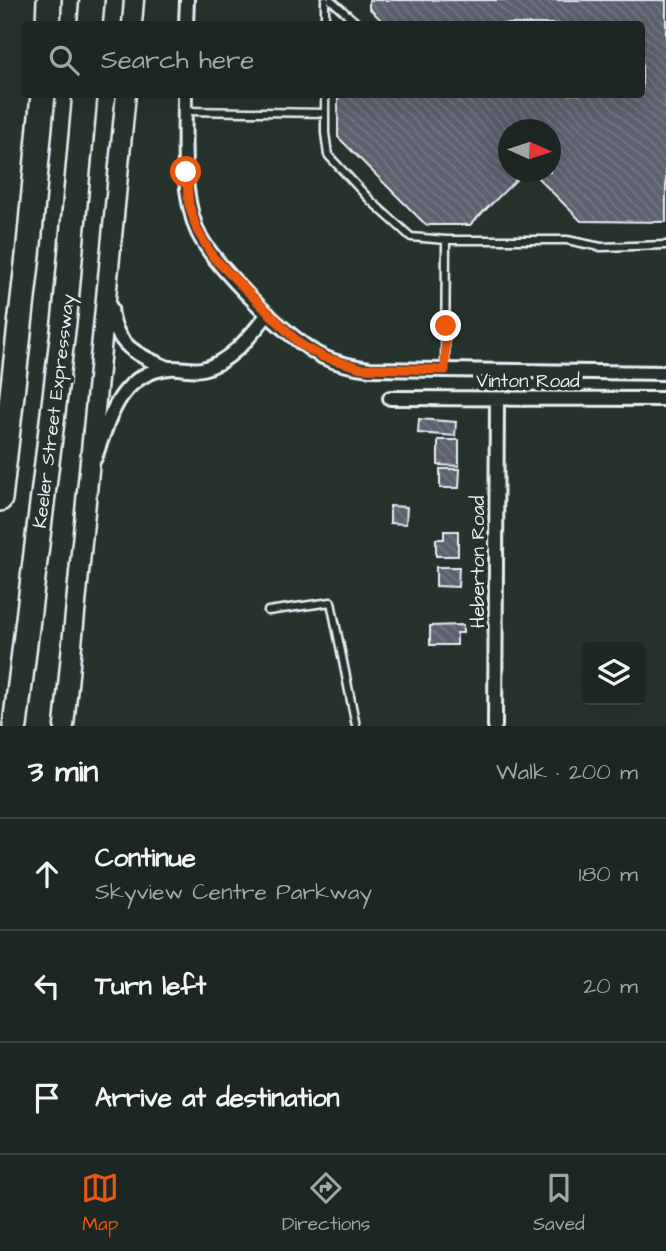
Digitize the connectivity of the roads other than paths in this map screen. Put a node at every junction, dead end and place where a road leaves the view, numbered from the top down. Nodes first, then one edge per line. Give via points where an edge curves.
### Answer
1 (49, 0) edge
2 (92, 0) edge
3 (134, 0) edge
4 (187, 0) edge
5 (325, 0) edge
6 (331, 0) edge
7 (48, 21) edge
8 (90, 21) edge
9 (132, 21) edge
10 (186, 21) edge
11 (325, 21) edge
12 (355, 21) edge
13 (43, 98) edge
14 (85, 98) edge
15 (127, 98) edge
16 (185, 98) edge
17 (325, 98) edge
18 (185, 111) junction
19 (325, 113) junction
20 (446, 240) junction
21 (666, 246) edge
22 (108, 280) junction
23 (268, 314) junction
24 (169, 368) junction
25 (445, 370) junction
26 (666, 373) edge
27 (390, 398) dead end
28 (497, 399) junction
29 (666, 399) edge
30 (89, 475) junction
31 (0, 499) edge
32 (39, 533) junction
33 (268, 611) dead end
34 (15, 726) edge
35 (27, 726) edge
36 (64, 726) edge
37 (356, 726) edge
38 (495, 726) edge

1 - 7 highway
2 - 8 highway
3 - 9 main road
4 - 10 street
5 - 11 lane
6 - 12 lane
13 - 31 highway
14 - 32 highway, Keeler Street Expressway
15 - 22 main road
16 - 18 street
17 - 19 lane
18 - 19 lane
18 - 23 street via 189,204 197,230 213,257
19 - 20 lane via 325,148 345,173 411,237
20 - 21 lane
20 - 25 lane
22 - 24 street via 112,325 123,341 139,356
22 - 30 main road
23 - 24 street via 221,360 202,369
23 - 25 street via 300,344 345,364
24 - 30 street via 145,374 127,388 114,406
25 - 26 street
27 - 28 street, Vinton Road
28 - 29 street, Vinton Road
28 - 38 street, Heberton Road
30 - 36 main road
32 - 34 highway, Keeler Street Expressway
32 - 35 highway
33 - 37 lane via 331,602

